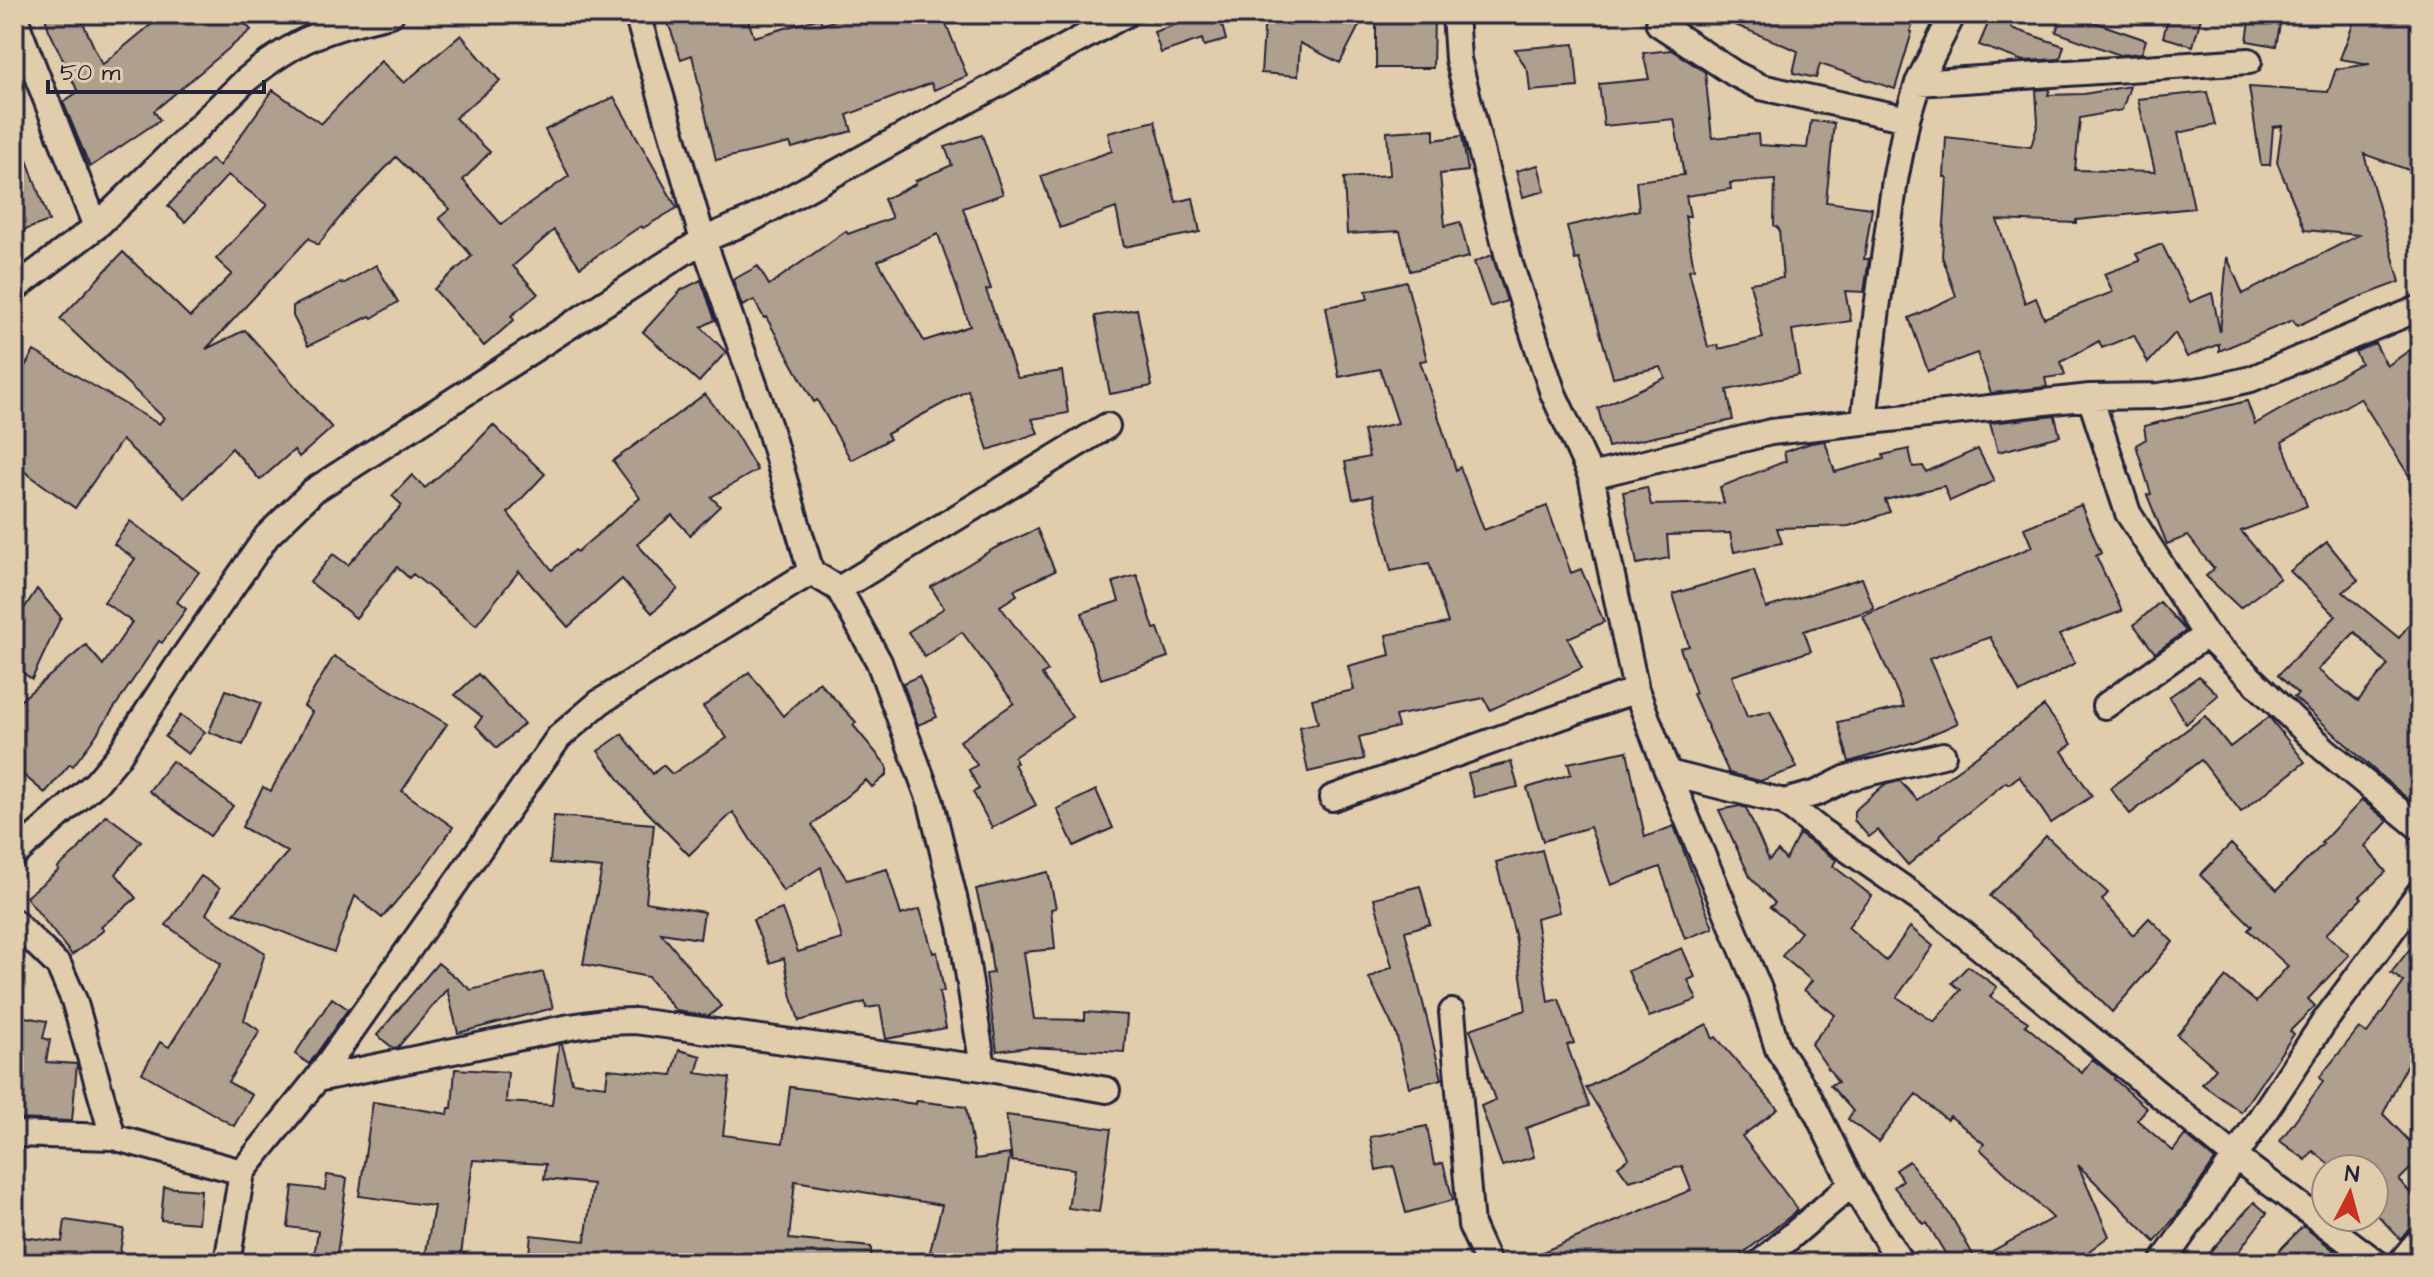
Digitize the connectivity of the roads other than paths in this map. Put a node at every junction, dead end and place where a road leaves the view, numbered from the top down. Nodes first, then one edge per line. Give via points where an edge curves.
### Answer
1 (391, 14) edge
2 (637, 14) edge
3 (1126, 14) edge
4 (1455, 14) edge
5 (1953, 14) edge
6 (1659, 24) dead end
7 (16, 26) edge
8 (2249, 61) dead end
9 (1918, 83) junction
10 (1907, 119) junction
11 (96, 227) junction
12 (703, 240) junction
13 (14, 289) edge
14 (2420, 308) edge
15 (2090, 397) junction
16 (1864, 421) junction
17 (1107, 426) dead end
18 (1591, 476) junction
19 (811, 572) junction
20 (839, 589) junction
21 (2206, 635) junction
22 (1636, 690) junction
23 (2105, 706) dead end
24 (1943, 755) dead end
25 (1668, 773) junction
26 (1332, 798) dead end
27 (1784, 802) junction
28 (2420, 828) edge
29 (14, 855) edge
30 (2420, 892) edge
31 (14, 922) edge
32 (1452, 1012) dead end
33 (983, 1068) junction
34 (317, 1079) junction
35 (1107, 1090) dead end
36 (14, 1134) edge
37 (113, 1137) junction
38 (2234, 1156) junction
39 (242, 1172) junction
40 (1852, 1184) junction
41 (2420, 1239) edge
42 (227, 1263) edge
43 (1488, 1263) edge
44 (1760, 1263) edge
45 (1901, 1263) edge
46 (2162, 1263) edge
47 (2377, 1263) edge
48 (2400, 1263) edge

1 - 11 street via 338,26 272,58
2 - 12 street
3 - 12 street via 750,220
4 - 18 street via 1458,59 1509,261 1553,393
5 - 9 street
6 - 10 street via 1761,87
7 - 11 street
8 - 9 street
9 - 10 street
10 - 16 street
11 - 13 street
12 - 19 street via 769,427
12 - 29 street via 305,498 267,536 117,758
14 - 15 street via 2251,379 2159,396
15 - 16 street
15 - 21 street via 2128,513
16 - 18 street via 1771,432
17 - 20 street
18 - 22 street
19 - 20 street
19 - 34 street via 600,702 559,737
20 - 33 street via 879,662 931,803 961,926
21 - 23 street
21 - 28 street via 2324,749
22 - 25 street
22 - 26 street
24 - 27 street via 1847,778
25 - 27 street
25 - 40 street via 1761,994 1778,1049 1808,1095
27 - 38 street via 1932,908
30 - 38 street
31 - 37 street via 59,966
32 - 43 street via 1471,1225
33 - 34 street via 635,1021 524,1036
33 - 35 street
34 - 39 street
36 - 37 street
37 - 39 street
38 - 46 street
38 - 47 street
39 - 42 street
40 - 44 street
40 - 45 street
41 - 48 street

